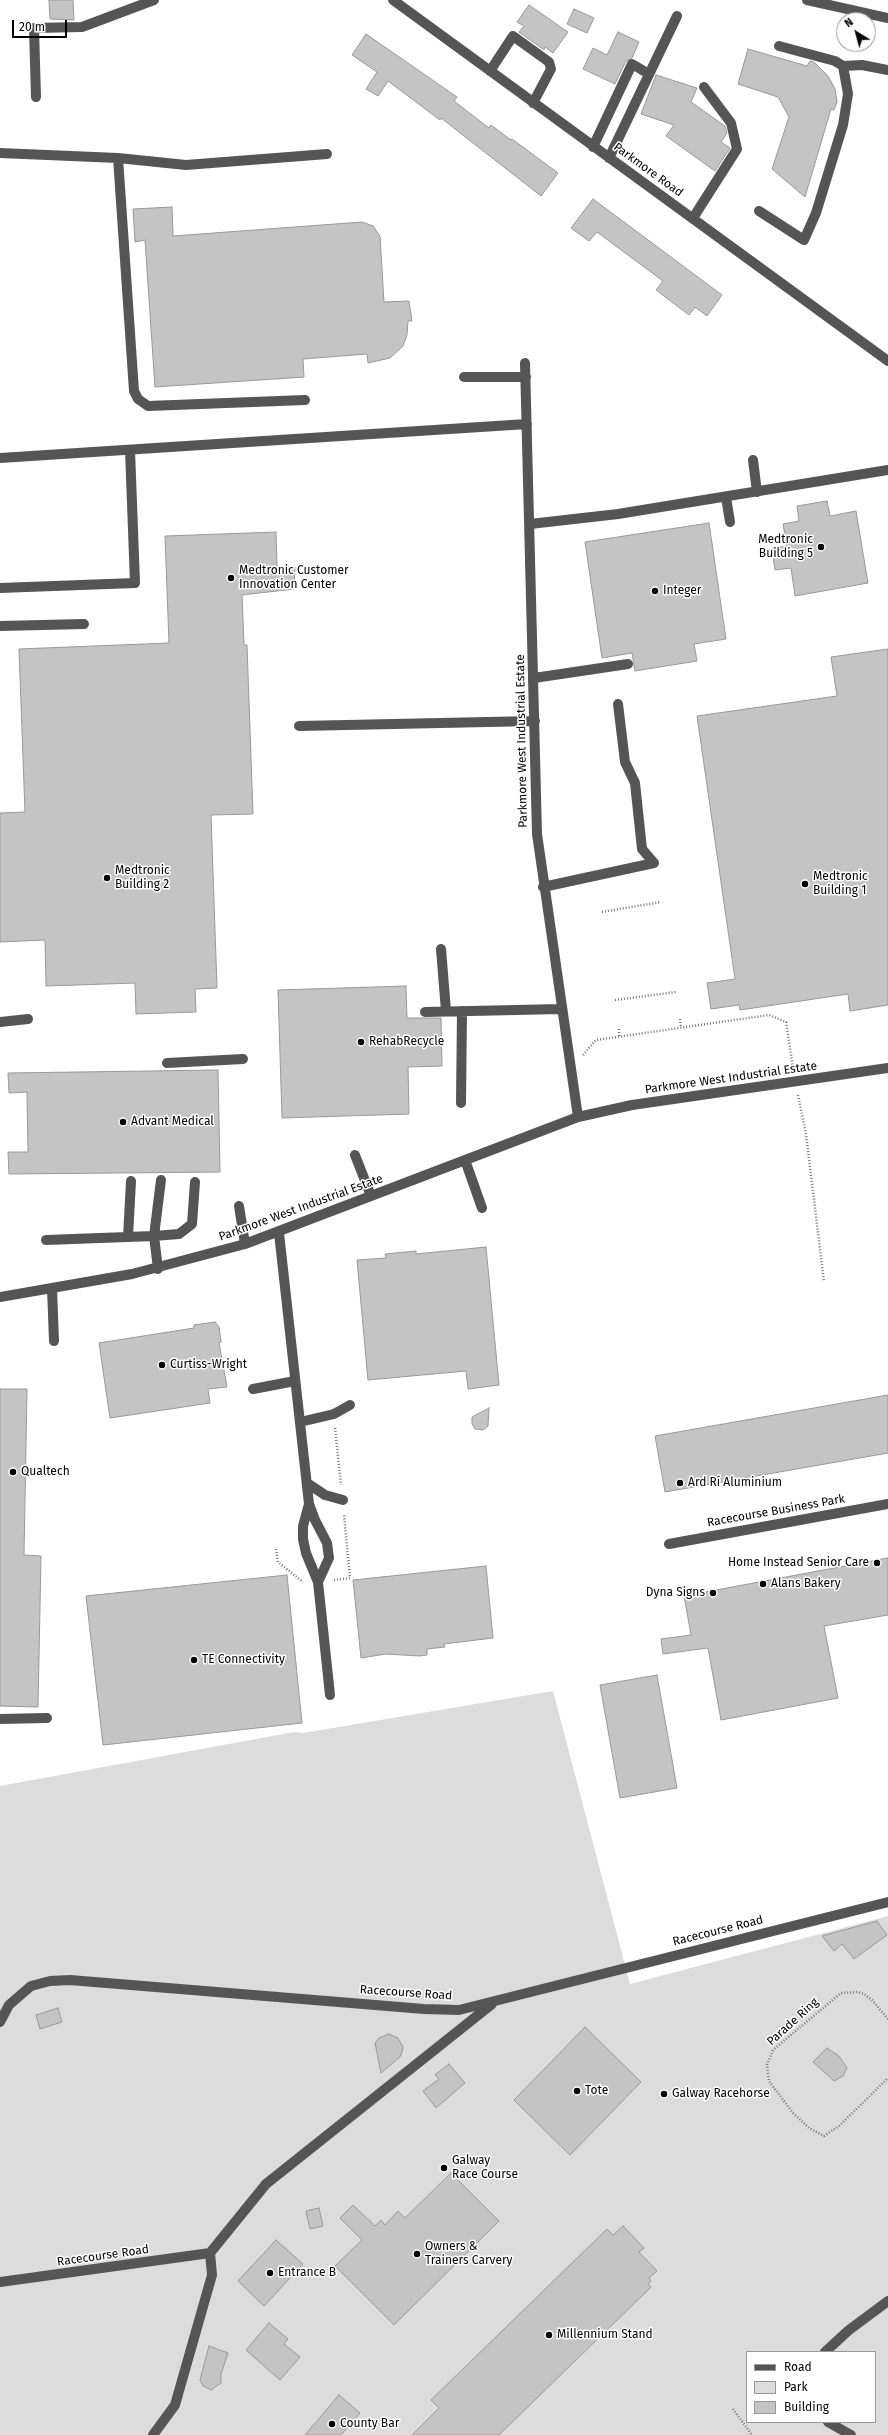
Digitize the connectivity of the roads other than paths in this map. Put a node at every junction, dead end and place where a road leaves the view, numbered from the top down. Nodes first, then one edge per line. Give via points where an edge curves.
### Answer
1 (154, 0) edge
2 (393, 0) edge
3 (807, 0) edge
4 (677, 16) dead end
5 (888, 18) edge
6 (779, 46) dead end
7 (843, 66) junction
8 (888, 70) edge
9 (490, 72) junction
10 (649, 74) junction
11 (704, 87) dead end
12 (36, 97) dead end
13 (534, 103) junction
14 (593, 147) junction
15 (0, 153) edge
16 (327, 154) dead end
17 (118, 158) junction
18 (609, 158) junction
19 (760, 211) dead end
20 (693, 218) junction
21 (888, 360) edge
22 (525, 363) dead end
23 (526, 376) junction
24 (464, 377) dead end
25 (305, 400) dead end
26 (527, 424) junction
27 (130, 450) junction
28 (0, 458) edge
29 (753, 460) dead end
30 (888, 470) edge
31 (757, 492) junction
32 (726, 497) junction
33 (730, 522) dead end
34 (530, 524) junction
35 (0, 588) edge
36 (84, 624) dead end
37 (0, 626) edge
38 (628, 664) dead end
39 (534, 678) junction
40 (618, 704) dead end
41 (535, 721) junction
42 (299, 726) dead end
43 (544, 887) junction
44 (441, 949) dead end
45 (561, 1009) junction
46 (446, 1011) junction
47 (462, 1011) junction
48 (424, 1012) dead end
49 (28, 1019) dead end
50 (0, 1022) edge
51 (243, 1058) dead end
52 (167, 1063) dead end
53 (888, 1068) edge
54 (461, 1103) dead end
55 (578, 1117) junction
56 (355, 1155) dead end
57 (465, 1160) junction
58 (161, 1180) dead end
59 (131, 1181) dead end
60 (195, 1182) dead end
61 (371, 1196) junction
62 (238, 1206) dead end
63 (482, 1208) dead end
64 (279, 1233) junction
65 (154, 1236) junction
66 (128, 1237) junction
67 (46, 1240) dead end
68 (245, 1244) junction
69 (158, 1269) junction
70 (52, 1288) junction
71 (0, 1297) edge
72 (54, 1341) dead end
73 (295, 1381) junction
74 (253, 1389) dead end
75 (350, 1405) dead end
76 (300, 1422) junction
77 (307, 1483) junction
78 (343, 1500) dead end
79 (309, 1504) junction
80 (888, 1504) edge
81 (669, 1544) dead end
82 (318, 1582) junction
83 (330, 1695) dead end
84 (47, 1718) dead end
85 (0, 1719) edge
86 (888, 1902) edge
87 (496, 2001) junction
88 (0, 2022) edge
89 (210, 2253) junction
90 (0, 2282) edge
91 (888, 2301) edge
92 (826, 2351) edge
93 (830, 2423) edge
94 (153, 2435) edge
95 (851, 2435) edge

1 - 12 street via 82,27 34,28
2 - 9 street, Parkmore Road
3 - 5 street
4 - 10 street
6 - 7 street via 835,61
7 - 8 street via 862,65
7 - 19 street via 848,94 843,125 816,213 804,240
9 - 13 street, Parkmore Road
9 - 13 street via 513,36 549,62 552,69
10 - 14 street via 632,64
10 - 18 street
11 - 20 street via 731,123 737,149
13 - 14 street, Parkmore Road
14 - 18 street, Parkmore Road
15 - 17 street
16 - 17 street via 186,165
17 - 25 street via 134,391 138,399 148,406
18 - 20 street, Parkmore Road
20 - 21 street, Parkmore Road
22 - 23 street, Parkmore West Industrial Estate
23 - 24 street
23 - 26 street, Parkmore West Industrial Estate
26 - 27 street
26 - 34 street, Parkmore West Industrial Estate
27 - 28 street
27 - 35 street via 135,583
29 - 31 street
30 - 31 street
31 - 32 street
32 - 33 street
32 - 34 street
34 - 39 street, Parkmore West Industrial Estate
36 - 37 street
38 - 39 street
39 - 41 street, Parkmore West Industrial Estate
40 - 43 street via 625,762 635,783 642,849 654,863
41 - 42 street
41 - 43 street, Parkmore West Industrial Estate via 537,834
43 - 45 street, Parkmore West Industrial Estate
44 - 46 street
45 - 47 street
45 - 55 street, Parkmore West Industrial Estate
46 - 47 street
46 - 48 street
47 - 54 street
49 - 50 street
51 - 52 street
53 - 55 street, Parkmore West Industrial Estate via 632,1105
55 - 57 street, Parkmore West Industrial Estate
56 - 61 street
57 - 61 street, Parkmore West Industrial Estate
57 - 63 street
58 - 65 street
59 - 66 street
60 - 65 street via 192,1224 179,1234
61 - 64 street, Parkmore West Industrial Estate
62 - 68 street
64 - 68 street, Parkmore West Industrial Estate
64 - 73 street
65 - 66 street
65 - 69 street
66 - 67 street
68 - 69 street, Parkmore West Industrial Estate
69 - 70 street, Parkmore West Industrial Estate
70 - 71 street, Parkmore West Industrial Estate
70 - 72 street
73 - 74 street
73 - 76 street
75 - 76 street via 334,1414
76 - 77 street
77 - 78 street via 326,1495
77 - 79 street
79 - 82 street via 303,1526 303,1539
79 - 82 street via 327,1543 329,1558
80 - 81 street, Racecourse Business Park
82 - 83 street
84 - 85 street
86 - 87 street, Racecourse Road
87 - 88 street, Racecourse Road via 459,2010 424,2009 70,1980 50,1981 31,1986 9,2005
87 - 89 street via 266,2184
89 - 90 street, Racecourse Road
89 - 94 street via 212,2275 175,2405
91 - 92 street
93 - 95 street

